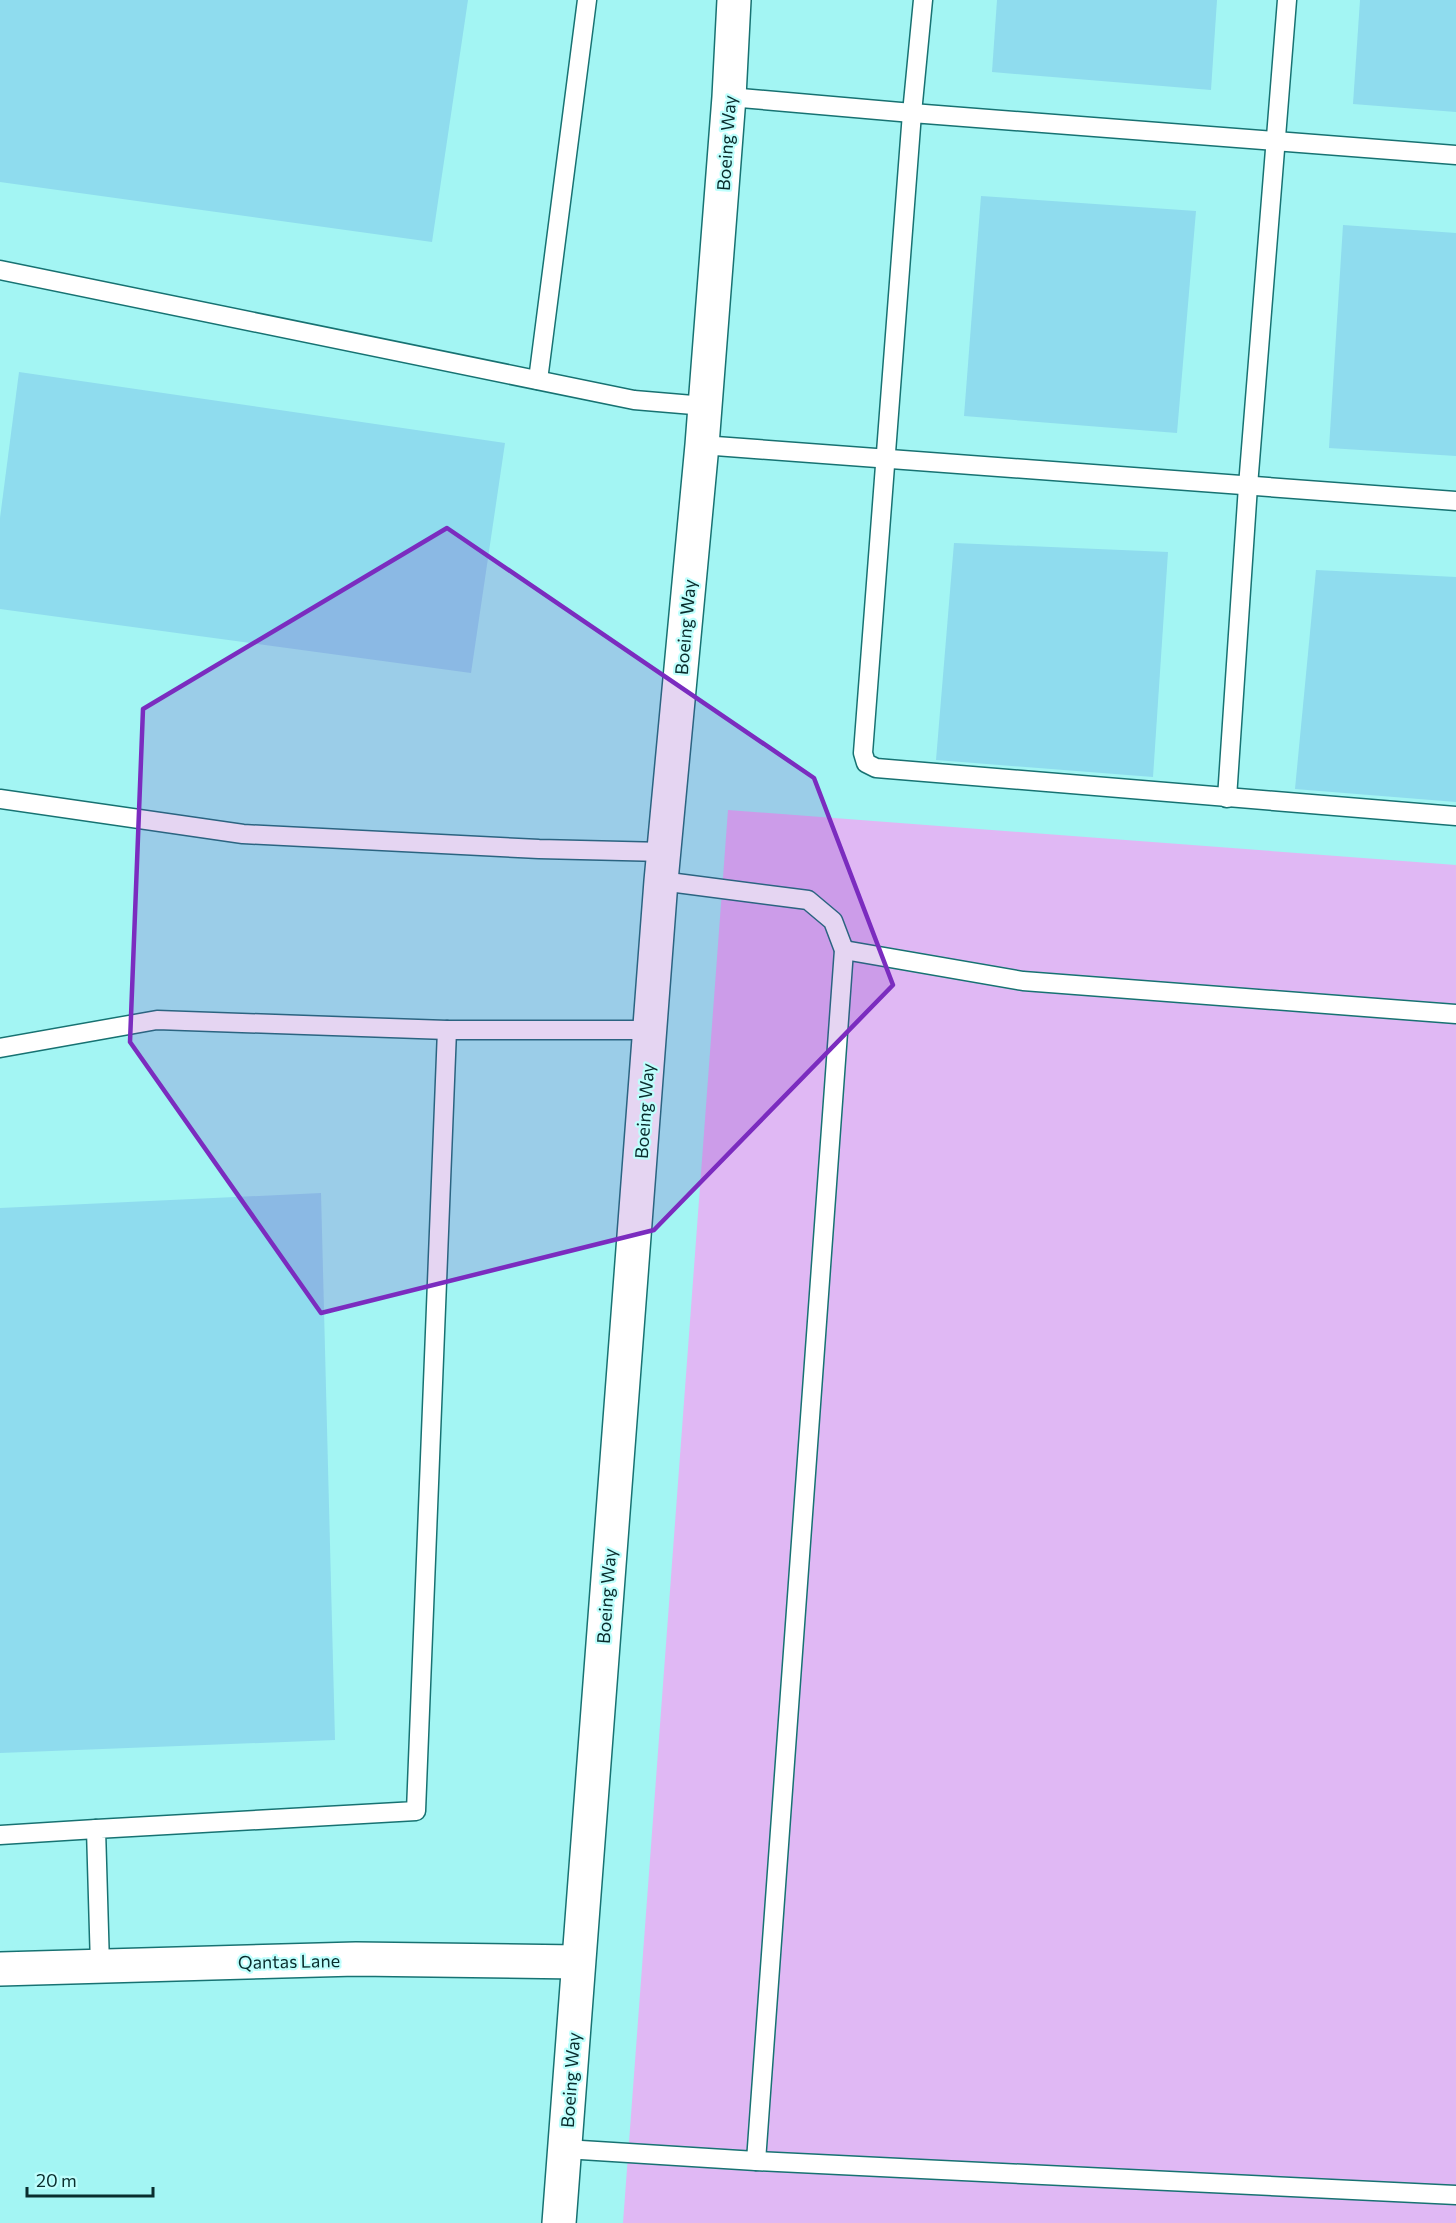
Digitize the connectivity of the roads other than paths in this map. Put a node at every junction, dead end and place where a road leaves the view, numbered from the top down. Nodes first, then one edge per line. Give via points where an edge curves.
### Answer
1 (587, 0) edge
2 (734, 0) edge
3 (923, 0) edge
4 (1287, 0) edge
5 (729, 97) junction
6 (912, 113) junction
7 (1276, 141) junction
8 (1456, 154) edge
9 (0, 270) edge
10 (538, 380) junction
11 (705, 406) junction
12 (702, 445) junction
13 (886, 459) junction
14 (1248, 486) junction
15 (1456, 501) edge
16 (1227, 798) junction
17 (0, 799) edge
18 (1456, 816) edge
19 (662, 866) junction
20 (843, 950) junction
21 (1456, 1014) edge
22 (447, 1030) junction
23 (650, 1030) junction
24 (0, 1048) edge
25 (96, 1829) junction
26 (0, 1835) edge
27 (578, 1962) junction
28 (100, 1966) junction
29 (0, 1969) edge
30 (565, 2149) junction
31 (756, 2161) junction
32 (1456, 2195) edge
33 (560, 2223) edge

1 - 10 lane
2 - 5 street, Boeing Way
3 - 6 lane
4 - 7 lane
5 - 6 lane
5 - 11 street, Boeing Way
6 - 7 lane
6 - 13 lane
7 - 8 lane
7 - 14 lane
9 - 10 lane
10 - 11 lane via 634,400
11 - 12 street, Boeing Way
12 - 13 lane
12 - 19 street, Boeing Way
13 - 14 lane
13 - 16 lane via 863,753 866,763 876,768
14 - 15 lane
14 - 16 lane
16 - 18 lane
17 - 19 lane via 243,834 538,849
19 - 20 lane via 808,900 833,921
19 - 23 street, Boeing Way
20 - 21 lane via 1023,981
20 - 31 lane
22 - 23 lane
22 - 24 lane via 157,1020
22 - 25 lane via 416,1811
23 - 27 street, Boeing Way
25 - 26 lane
25 - 28 lane
27 - 28 street, Qantas Lane via 356,1959
27 - 30 street, Boeing Way
28 - 29 street, Qantas Lane
30 - 31 lane
30 - 33 street, Boeing Way
31 - 32 lane

